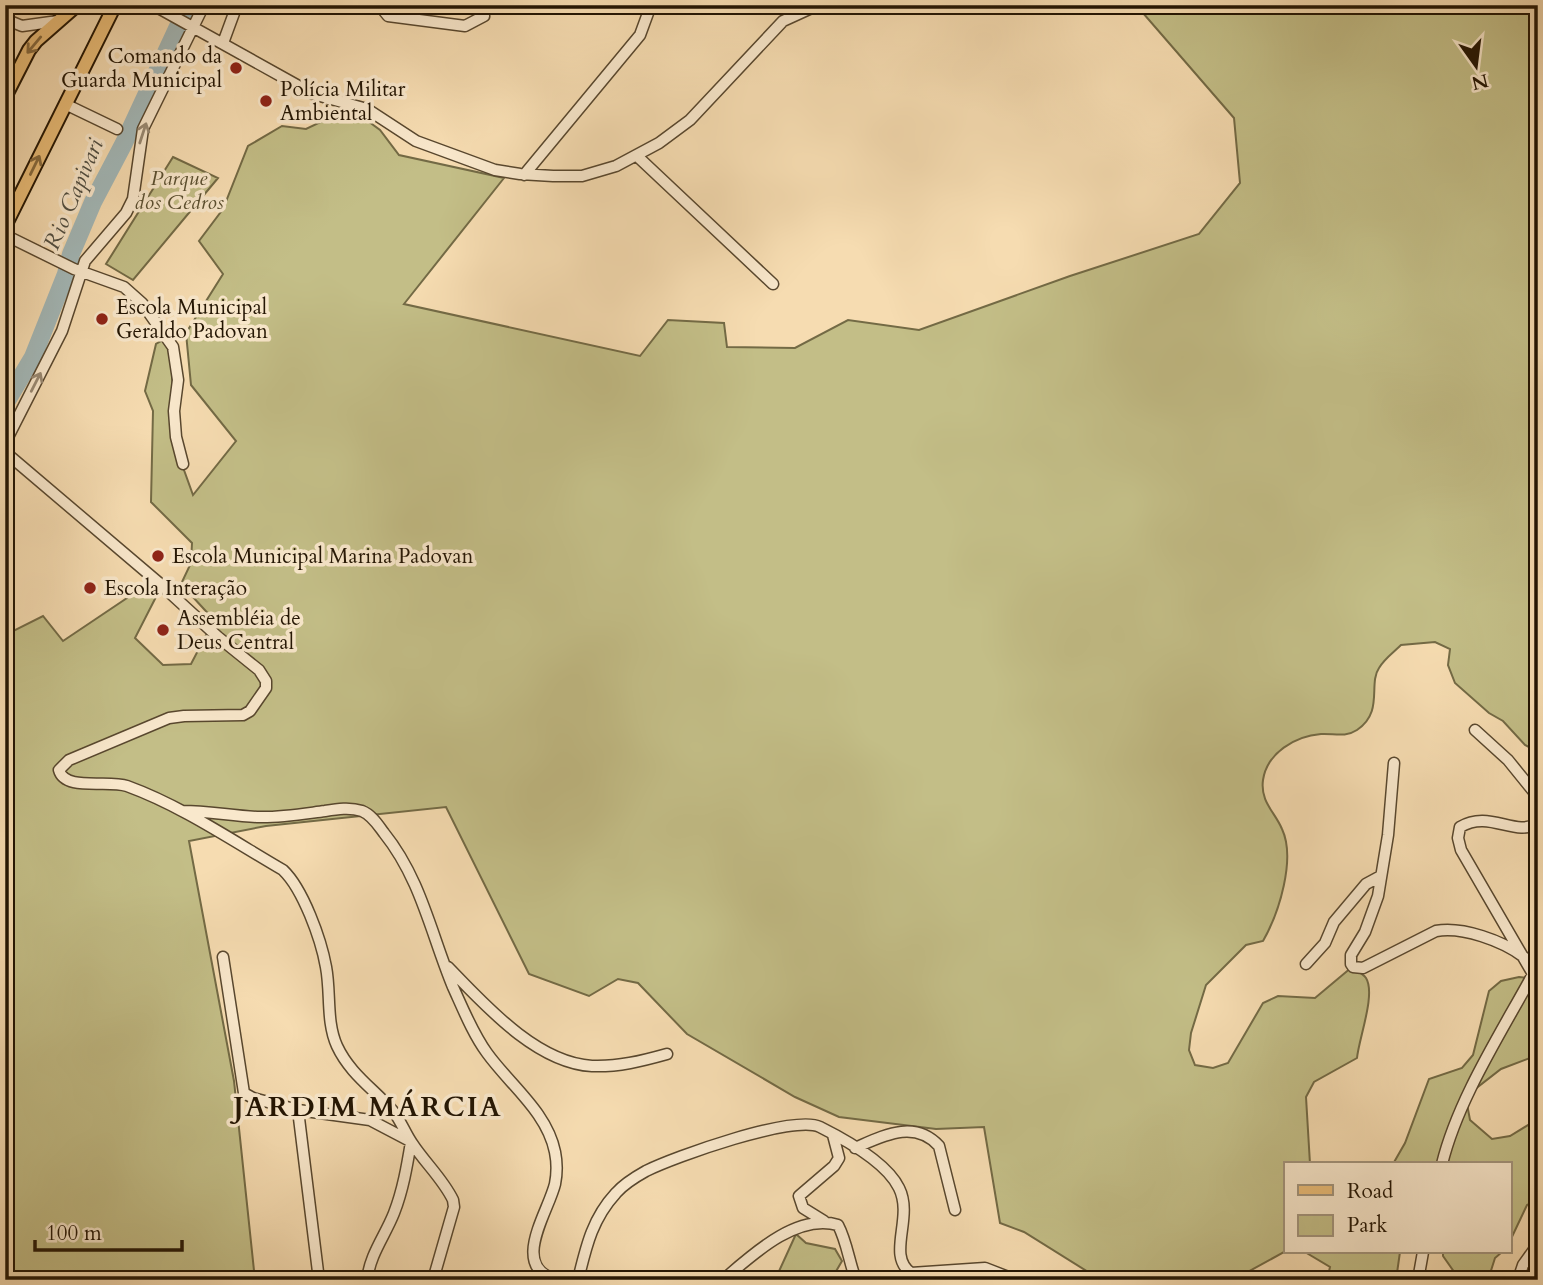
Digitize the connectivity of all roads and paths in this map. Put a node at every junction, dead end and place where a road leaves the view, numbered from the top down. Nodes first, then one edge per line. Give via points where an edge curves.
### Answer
1 (77, 5) edge
2 (153, 5) edge
3 (204, 5) edge
4 (237, 5) edge
5 (379, 5) edge
6 (481, 5) edge
7 (651, 5) edge
8 (818, 5) edge
9 (111, 6) edge
10 (5, 19) edge
11 (62, 20) junction
12 (191, 26) junction
13 (223, 43) junction
14 (5, 97) edge
15 (65, 104) junction
16 (117, 130) dead end
17 (637, 156) junction
18 (524, 175) junction
19 (5, 226) edge
20 (5, 235) edge
21 (78, 271) junction
22 (773, 284) dead end
23 (5, 443) edge
24 (5, 452) edge
25 (183, 464) dead end
26 (1475, 730) dead end
27 (1394, 763) dead end
28 (1538, 797) edge
29 (182, 811) junction
30 (1538, 822) edge
31 (1379, 877) junction
32 (223, 957) dead end
33 (1524, 957) junction
34 (444, 963) junction
35 (1306, 964) dead end
36 (1535, 973) edge
37 (667, 1054) dead end
38 (298, 1110) junction
39 (832, 1135) junction
40 (411, 1142) junction
41 (855, 1148) junction
42 (1443, 1162) edge
43 (955, 1210) dead end
44 (824, 1221) junction
45 (1538, 1244) edge
46 (1423, 1254) edge
47 (318, 1280) edge
48 (367, 1280) edge
49 (433, 1280) edge
50 (557, 1280) edge
51 (578, 1280) edge
52 (723, 1280) edge
53 (856, 1280) edge
54 (1016, 1280) edge
55 (1418, 1280) edge
56 (1518, 1280) edge

1 - 11 main road
2 - 12 street
3 - 12 street
4 - 13 street
5 - 6 street via 388,16 465,26 484,16
7 - 18 street via 640,35
8 - 17 street via 783,21 690,120
9 - 15 main road
10 - 11 street via 22,26
11 -> 14 main road via 29,50
12 - 13 street
21 -> 12 street via 133,199 143,129
13 - 18 street via 313,94 367,109 416,141 485,167
15 - 16 street
19 -> 15 main road
17 - 18 street via 582,176
17 - 22 street
20 - 21 street
23 -> 21 street via 62,331
21 - 25 street via 124,286 173,347 178,380 176,437
24 - 29 street via 259,670 266,681 266,688 243,715 169,718 69,760 60,770 67,782 125,785
26 - 28 street
27 - 31 street
29 - 34 street via 255,817 344,808 371,816 417,887
29 - 40 street via 292,878 326,966 337,1046 359,1079 398,1118
30 - 33 street via 1522,828 1487,820 1469,822 1460,827 1458,838
31 - 33 street via 1378,896 1351,955 1353,967 1363,968 1436,931 1450,929
31 - 35 street via 1366,884 1334,922 1325,943
32 - 38 street via 244,1093
33 - 36 street
34 - 37 street via 503,1020 550,1055 572,1063 616,1066
34 - 50 street via 479,1041 538,1114 555,1152 555,1184 532,1247 537,1266
36 - 42 street via 1469,1095
38 - 40 street via 370,1120
38 - 47 street
39 - 41 street
39 - 44 street via 839,1158 799,1196 803,1208
39 - 51 street via 817,1125 786,1125 645,1172 616,1193 590,1230
40 - 48 street via 396,1208 374,1253
40 - 49 street via 453,1200
41 - 43 street via 897,1131 932,1138 939,1146
41 - 54 street via 872,1158 899,1188 905,1206 899,1248 904,1268 922,1274 985,1268
44 - 52 street via 789,1231
44 - 53 street via 838,1225 844,1236
45 - 56 street
46 - 55 street

